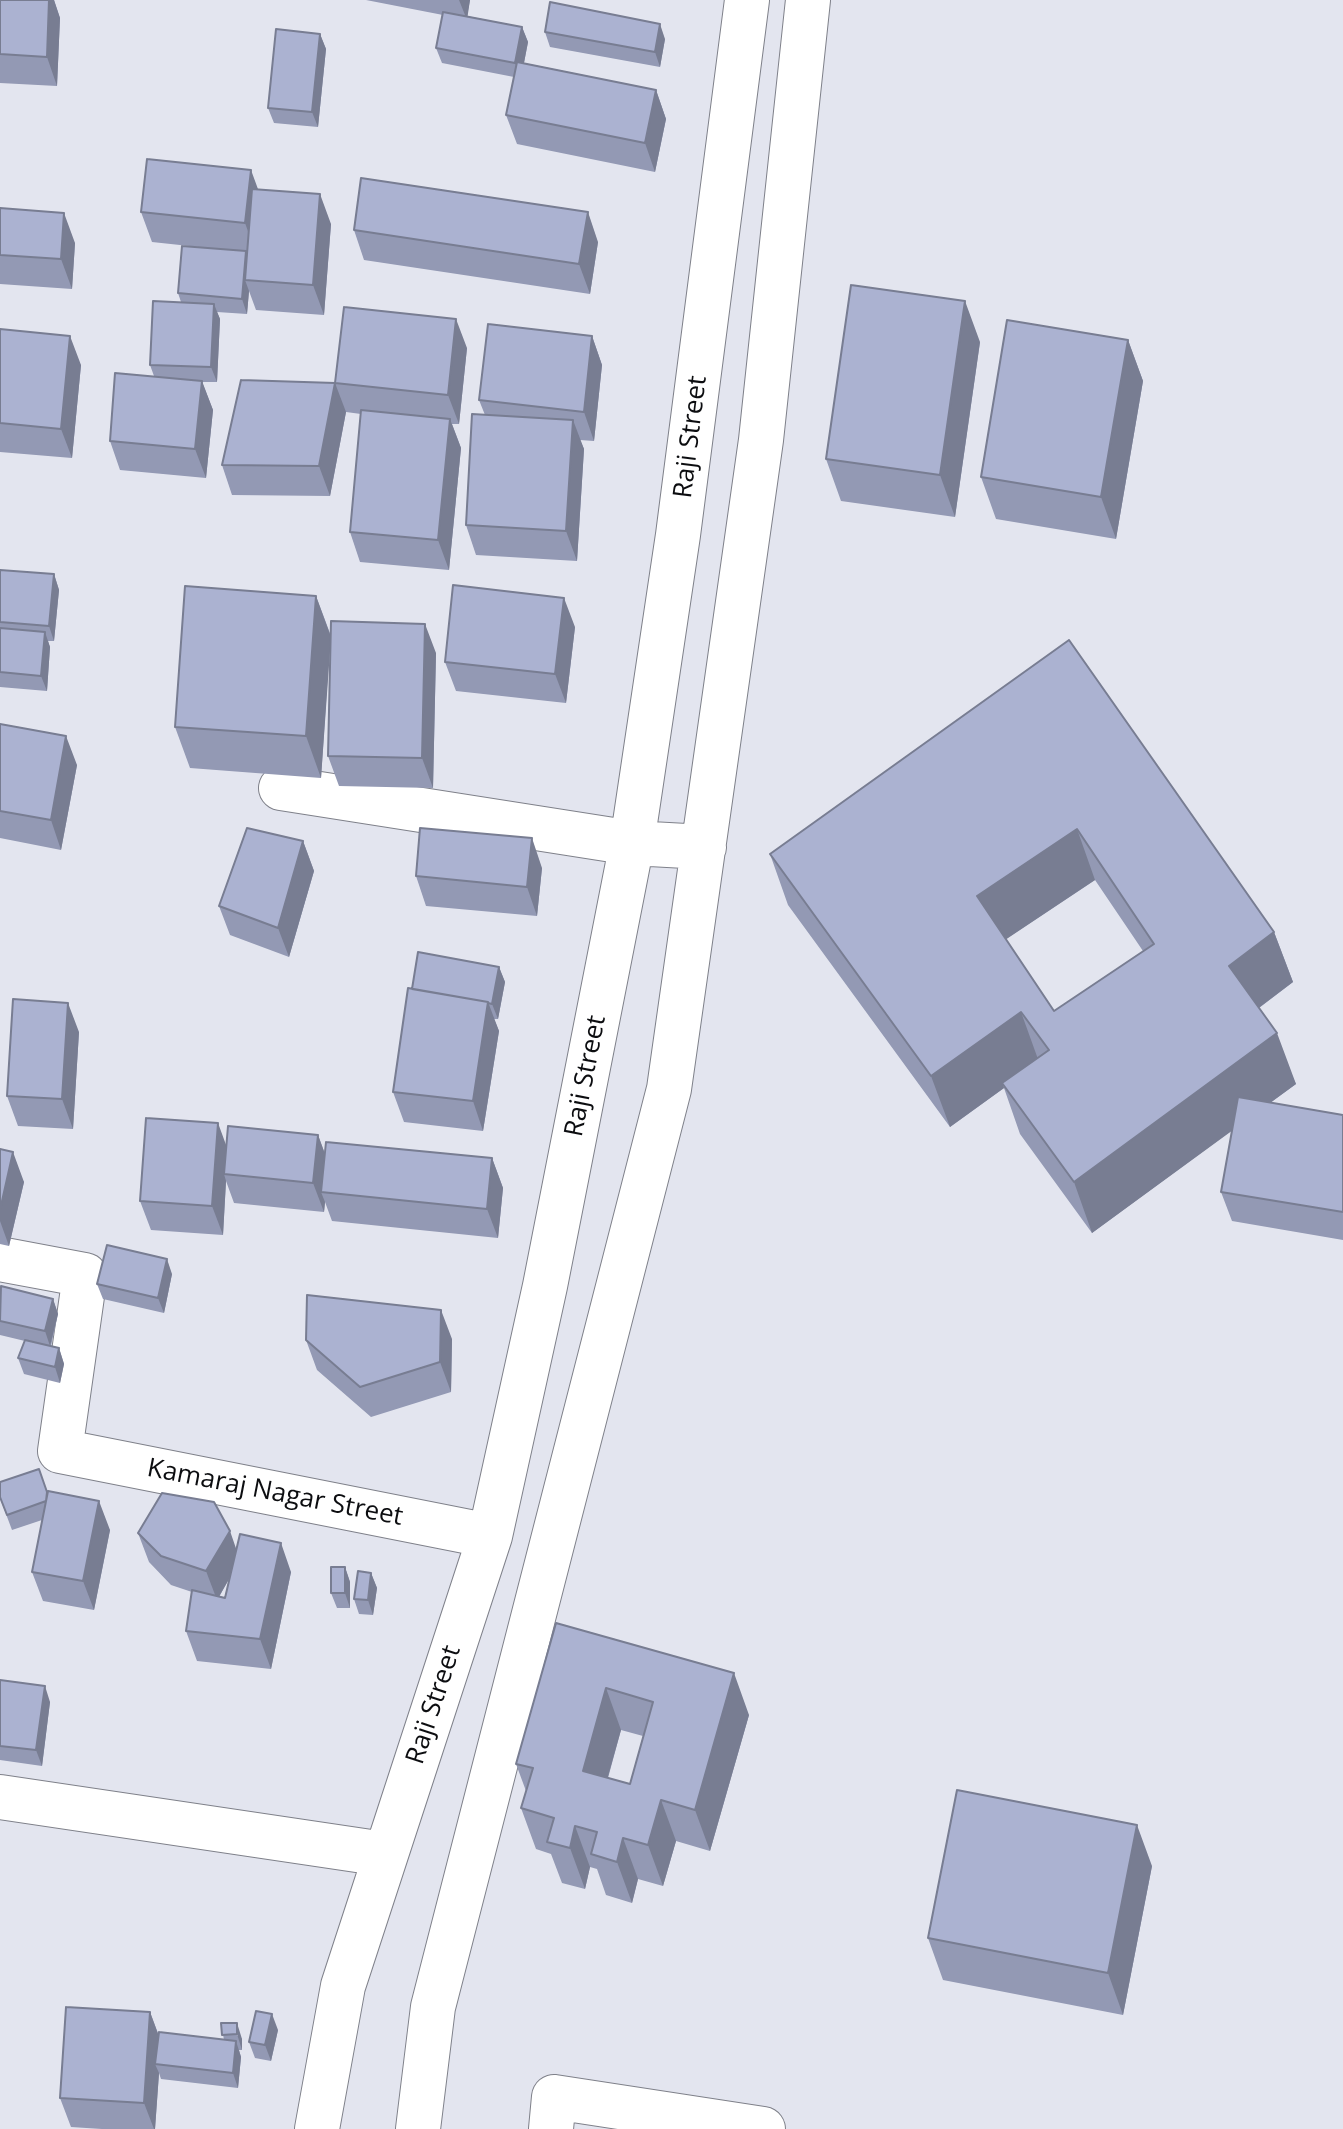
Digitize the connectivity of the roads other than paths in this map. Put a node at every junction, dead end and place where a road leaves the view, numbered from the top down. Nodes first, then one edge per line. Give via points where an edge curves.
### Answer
1 (747, 0) edge
2 (808, 0) edge
3 (281, 788) dead end
4 (632, 843) junction
5 (704, 847) junction
6 (0, 1259) edge
7 (490, 1536) junction
8 (0, 1797) edge
9 (384, 1854) junction
10 (317, 2129) edge
11 (418, 2129) edge
12 (551, 2129) edge
13 (763, 2129) edge

1 - 4 street, Raji Street
2 - 5 street via 761,440
3 - 4 street
4 - 5 street
4 - 7 street, Raji Street
5 - 11 street via 669,1089 433,2007
6 - 7 street, Kamaraj Nagar Street via 85,1275 60,1451
7 - 9 street, Raji Street
8 - 9 street
9 - 10 street, Raji Street via 343,1986
12 - 13 street via 554,2097

